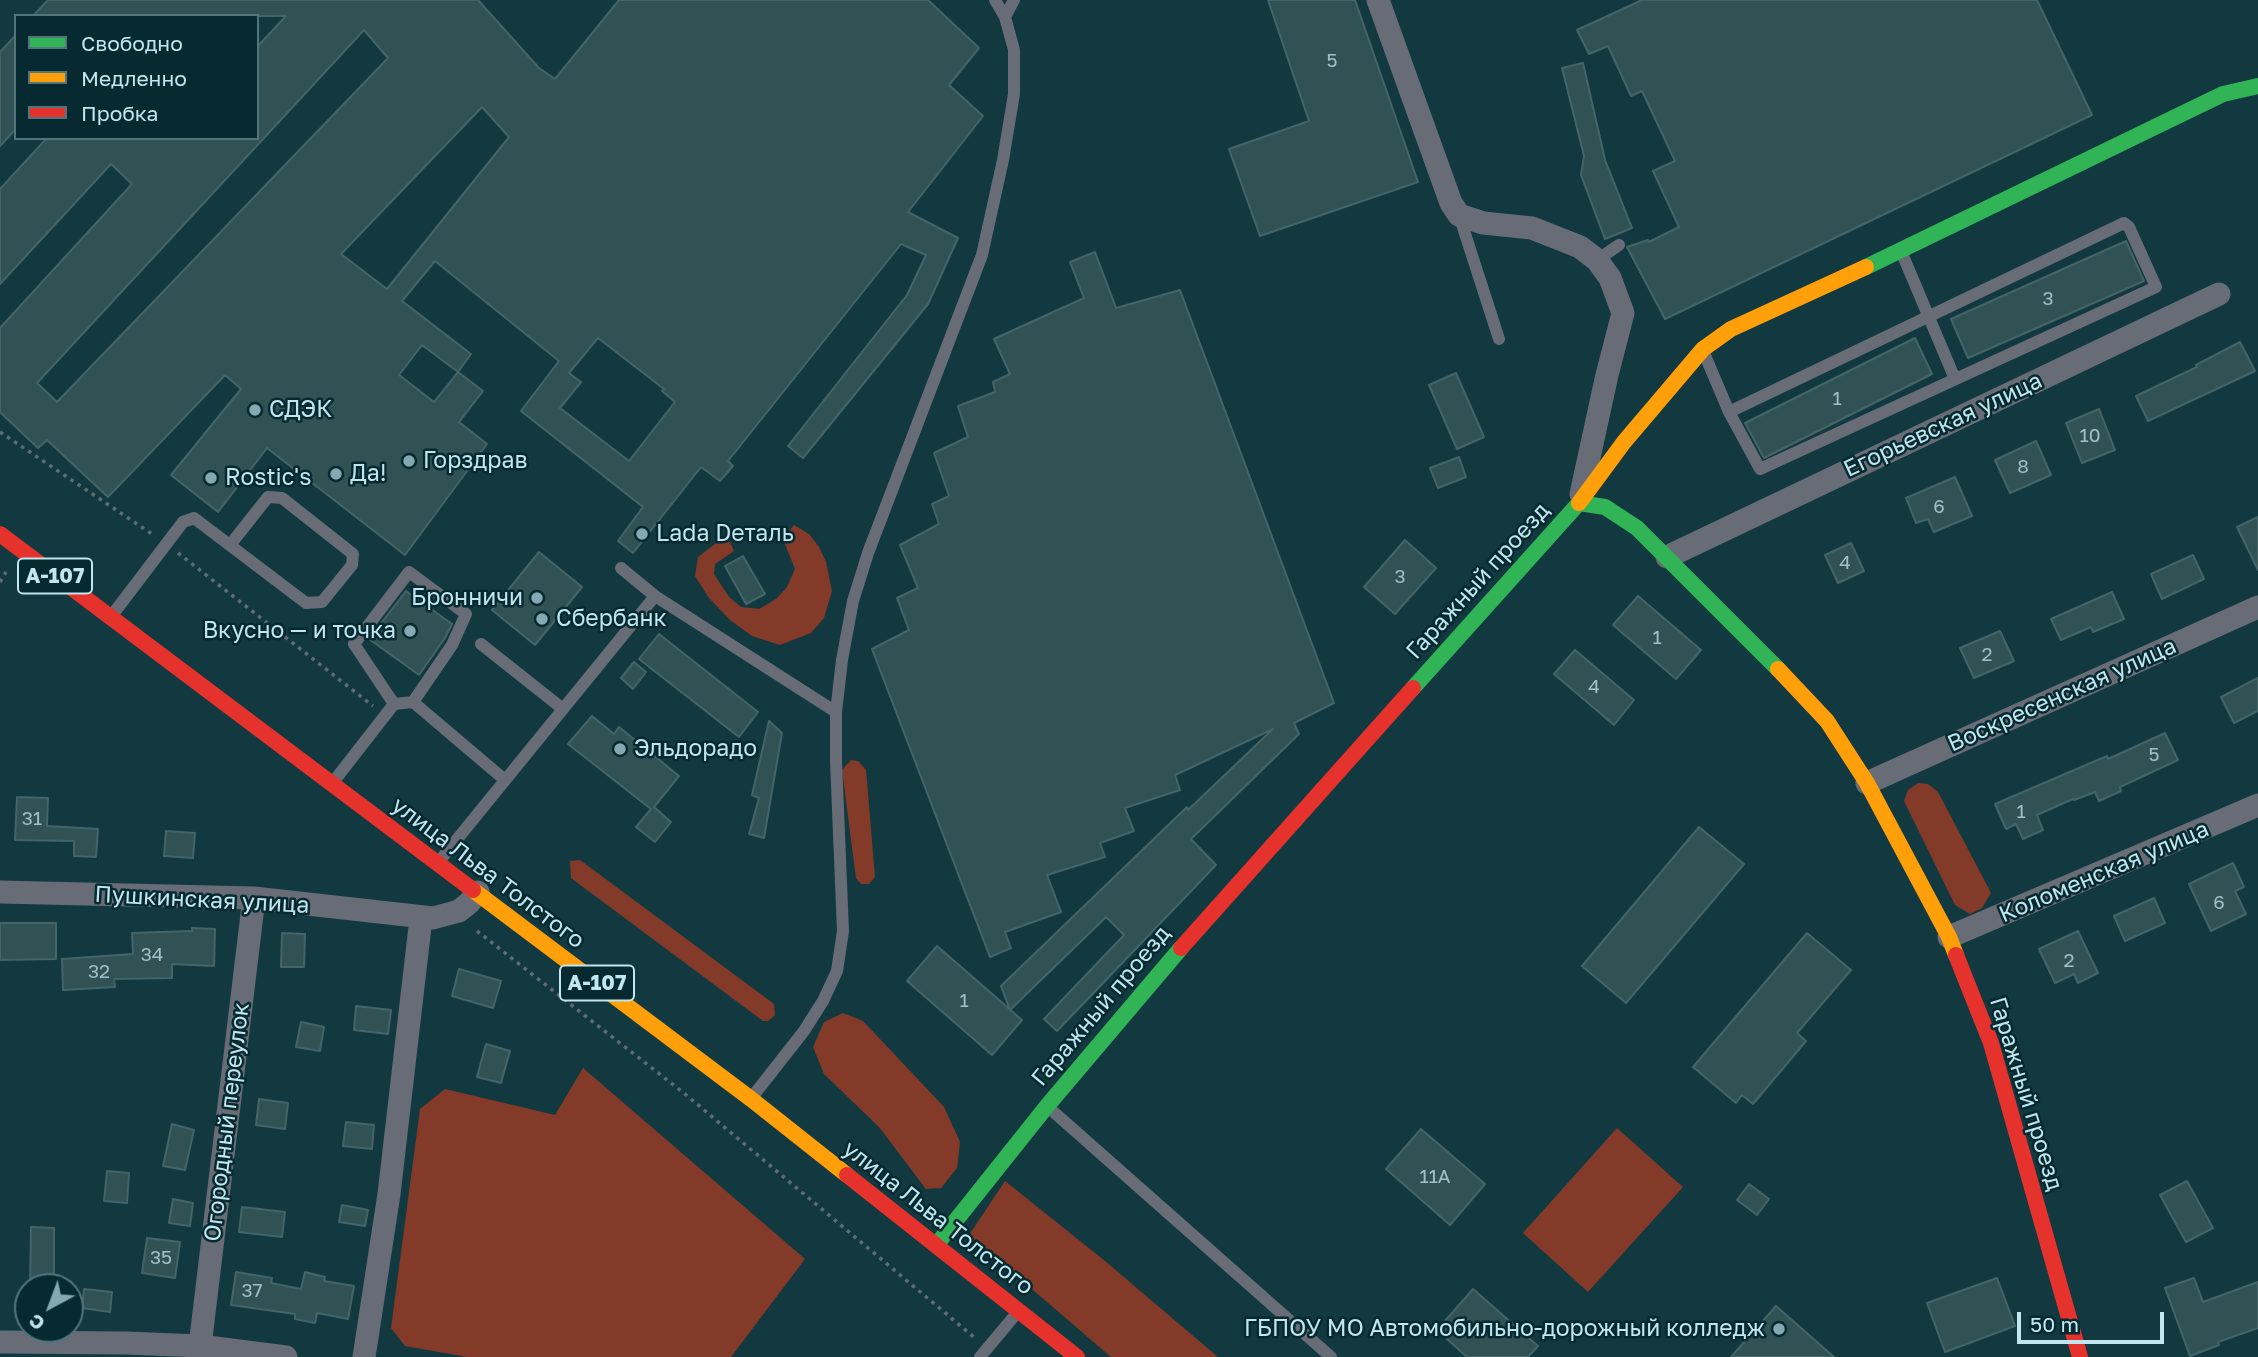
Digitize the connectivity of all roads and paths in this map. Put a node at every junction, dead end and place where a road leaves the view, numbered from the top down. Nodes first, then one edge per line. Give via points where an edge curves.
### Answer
1 (995, 0) edge
2 (1014, 0) edge
3 (1378, 0) edge
4 (1004, 17) junction
5 (2258, 70) edge
6 (2258, 86) edge
7 (2223, 94) junction
8 (1459, 215) junction
9 (1619, 245) dead end
10 (1901, 251) junction
11 (1597, 260) junction
12 (2219, 294) dead end
13 (1929, 315) junction
14 (1499, 339) dead end
15 (1703, 349) junction
16 (1955, 379) junction
17 (1729, 412) junction
18 (0, 432) edge
19 (1579, 503) junction
20 (0, 534) edge
21 (166, 544) junction
22 (230, 545) junction
23 (1667, 557) junction
24 (621, 568) dead end
25 (655, 596) junction
26 (2258, 607) edge
27 (111, 617) junction
28 (481, 645) dead end
29 (413, 702) junction
30 (394, 704) junction
31 (563, 709) junction
32 (836, 712) junction
33 (386, 716) junction
34 (505, 780) junction
35 (1867, 782) junction
36 (332, 784) junction
37 (2258, 805) edge
38 (438, 864) junction
39 (0, 892) edge
40 (478, 892) junction
41 (254, 898) junction
42 (453, 913) junction
43 (421, 918) junction
44 (1949, 937) junction
45 (751, 1099) junction
46 (1047, 1106) junction
47 (937, 1244) junction
48 (1018, 1311) junction
49 (0, 1342) edge
50 (200, 1346) junction
51 (127, 1350) edge
52 (984, 1352) edge
53 (286, 1357) edge
54 (363, 1357) edge
55 (1077, 1357) edge
56 (1331, 1357) edge
57 (2080, 1357) edge

1 - 4 lane
2 - 4 lane
3 - 8 street
4 - 32 lane via 1014,51 1014,94 982,254 864,565 853,601
5 - 7 street
6 - 7 main road
7 - 10 main road
8 - 11 street via 1483,223 1532,228 1580,247
8 - 14 lane
9 - 11 lane
10 - 13 lane
10 - 15 main road via 1731,329
11 - 19 street via 1611,278 1623,313
12 - 23 street, Егорьевская улица
13 - 16 lane
13 - 16 lane via 2124,223 2156,287
13 - 17 lane
15 - 17 lane
15 - 19 main road
16 - 17 lane via 1760,469
18 - 21 path
19 - 23 main road, Гаражный проезд via 1605,508 1637,528
19 - 46 main road, Гаражный проезд via 1213,910
20 - 27 main road, улица Льва Толстого / А-107
21 - 22 lane via 183,522 194,518
21 - 27 lane
21 - 33 path
22 - 22 lane via 306,603 322,602 352,565 353,554 282,498 268,497
23 - 35 main road, Гаражный проезд via 1827,721
24 - 25 lane
25 - 31 lane
25 - 32 lane
26 - 35 street, Воскресенская улица
27 - 36 main road, улица Льва Толстого / А-107
28 - 31 lane
29 - 30 lane
29 - 30 lane via 453,645 467,614 409,572 354,644
29 - 34 lane
30 - 33 lane
31 - 34 lane
32 - 45 lane via 843,931 837,971 804,1031
33 - 36 lane
34 - 38 lane
35 - 44 main road, Гаражный проезд
36 - 38 main road, улица Льва Толстого / А-107
37 - 44 street, Коломенская улица
38 - 40 main road, улица Льва Толстого / А-107
39 - 41 street, Пушкинская улица
40 - 42 street
40 - 45 main road, улица Льва Толстого / А-107
41 - 43 street, Пушкинская улица
41 - 50 street, Огородный переулок
42 - 43 street, Пушкинская улица
42 - 52 path via 685,1094
43 - 54 street via 389,1194
44 - 57 main road, Гаражный проезд via 1992,1043
45 - 47 main road, улица Льва Толстого / А-107
46 - 47 main road, Гаражный проезд
46 - 56 lane
47 - 48 main road, улица Льва Толстого / А-107
48 - 52 lane
48 - 55 main road, улица Льва Толстого / А-107
49 - 51 street
50 - 51 street
50 - 53 street

